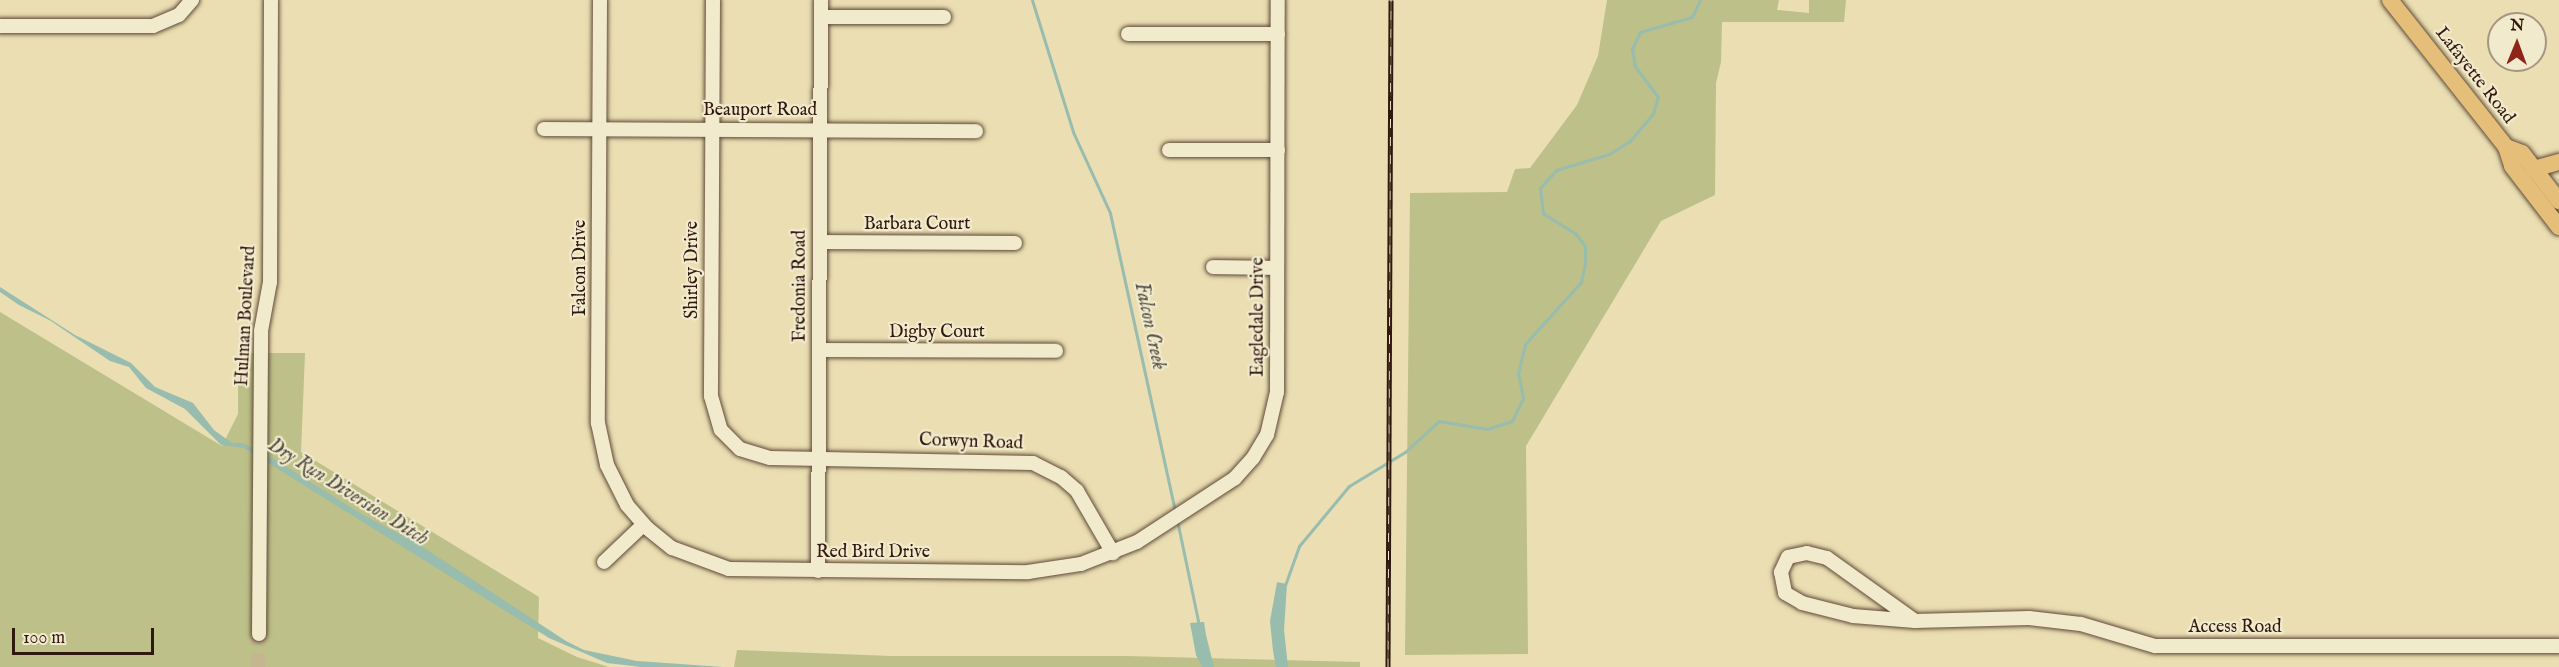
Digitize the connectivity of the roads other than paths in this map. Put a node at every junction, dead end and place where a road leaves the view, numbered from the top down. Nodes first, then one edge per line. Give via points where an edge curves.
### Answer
1 (271, 0) edge
2 (600, 0) edge
3 (713, 0) edge
4 (821, 0) edge
5 (1278, 0) edge
6 (2390, 0) edge
7 (188, 5) edge
8 (821, 17) junction
9 (944, 17) dead end
10 (0, 26) edge
11 (1128, 34) dead end
12 (1278, 34) junction
13 (544, 129) dead end
14 (600, 129) junction
15 (712, 129) junction
16 (820, 129) junction
17 (976, 131) dead end
18 (2505, 147) junction
19 (1169, 150) dead end
20 (1278, 150) junction
21 (2559, 162) edge
22 (2534, 169) junction
23 (2559, 201) edge
24 (2559, 227) edge
25 (820, 242) junction
26 (1015, 243) dead end
27 (1212, 267) dead end
28 (1277, 268) junction
29 (819, 350) junction
30 (1056, 351) dead end
31 (819, 458) junction
32 (643, 525) junction
33 (1113, 553) junction
34 (604, 562) dead end
35 (818, 572) junction
36 (1915, 621) junction
37 (258, 634) tunnel mouth
38 (2559, 646) edge

1 - 37 street, Hulman Boulevard via 270,282 261,331
2 - 14 street, Falcon Drive
3 - 15 street, Shirley Drive
4 - 8 street, Fredonia Road
5 - 12 street, Eagledale Drive
6 - 18 main road, Lafayette Road
7 - 10 street via 170,21 153,26
8 - 9 street
8 - 16 street, Fredonia Road
11 - 12 street
12 - 20 street, Eagledale Drive
13 - 14 street, Beauport Road
14 - 15 street, Beauport Road
14 - 32 street, Falcon Drive via 599,429 614,482
15 - 16 street, Beauport Road
15 - 31 street, Shirley Drive via 713,414 726,437 747,453 770,458
16 - 17 street, Beauport Road
16 - 25 street, Fredonia Road
18 - 22 main road, Lafayette Road via 2522,153
18 - 24 main road, Lafayette Road via 2512,166
19 - 20 street
20 - 28 street, Eagledale Drive
21 - 22 main road
22 - 23 main road, Lafayette Road
25 - 26 street, Barbara Court
25 - 29 street, Fredonia Road
27 - 28 street
28 - 33 street, Eagledale Drive via 1277,392 1270,427 1242,472 1186,511
29 - 30 street, Digby Court
29 - 31 street, Fredonia Road
31 - 33 street, Corwyn Road via 1033,463 1061,477 1077,491
31 - 35 street, Fredonia Road
32 - 34 street
32 - 35 street, Red Bird Drive via 678,551 717,567
33 - 35 street, Red Bird Drive via 1081,564 1034,572
36 - 36 street, Access Road via 1853,616 1802,603 1785,593 1781,572 1788,558 1807,553 1827,558
36 - 38 street, Access Road via 2029,618 2081,624 2155,646

